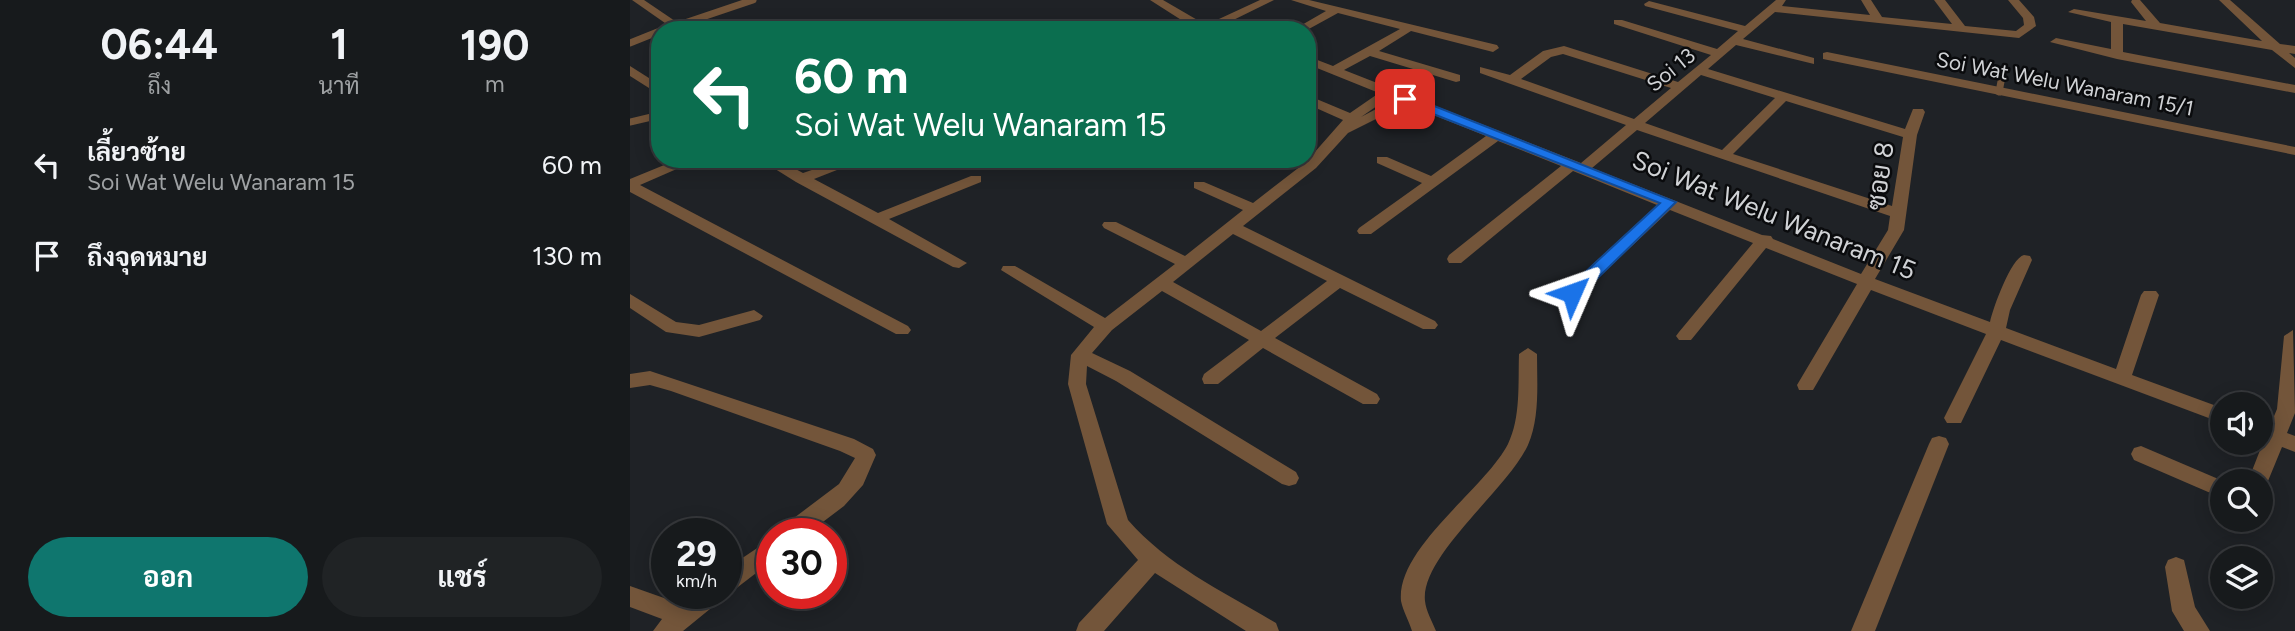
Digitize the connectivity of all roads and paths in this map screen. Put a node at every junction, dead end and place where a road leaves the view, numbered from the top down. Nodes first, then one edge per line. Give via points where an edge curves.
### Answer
1 (637, 0) edge
2 (753, 0) edge
3 (1155, 0) edge
4 (1269, 0) edge
5 (1296, 0) edge
6 (1866, 0) edge
7 (1939, 0) edge
8 (2012, 0) edge
9 (2224, 0) edge
10 (2136, 2) edge
11 (1649, 4) dead end
12 (1777, 4) edge
13 (1336, 10) junction
14 (2074, 12) dead end
15 (1879, 20) junction
16 (2117, 20) junction
17 (658, 21) edge
18 (684, 21) edge
19 (1190, 21) edge
20 (1222, 21) edge
21 (1316, 21) edge
22 (1618, 22) dead end
23 (1410, 27) junction
24 (2158, 28) junction
25 (1962, 29) junction
26 (1747, 30) junction
27 (651, 33) edge
28 (1736, 41) junction
29 (2056, 42) dead end
30 (630, 43) edge
31 (1493, 48) dead end
32 (2279, 49) junction
33 (2295, 50) edge
34 (1382, 52) junction
35 (1721, 54) junction
36 (2117, 54) junction
37 (1828, 56) dead end
38 (1810, 61) dead end
39 (1316, 64) edge
40 (2295, 64) edge
41 (1485, 70) dead end
42 (1334, 71) junction
43 (1702, 71) junction
44 (2003, 71) dead end
45 (631, 72) edge
46 (1348, 76) junction
47 (1456, 78) dead end
48 (1511, 80) junction
49 (651, 85) edge
50 (1679, 86) junction
51 (2295, 89) edge
52 (1999, 92) junction
53 (1397, 95) junction
54 (1784, 96) junction
55 (1316, 104) edge
56 (1918, 112) dead end
57 (651, 117) edge
58 (630, 121) edge
59 (1635, 124) junction
60 (1352, 125) junction
61 (1497, 135) junction
62 (1910, 135) junction
63 (2295, 151) edge
64 (1316, 155) edge
65 (1724, 156) junction
66 (1382, 160) dead end
67 (1578, 166) junction
68 (667, 168) edge
69 (782, 168) edge
70 (832, 168) edge
71 (1300, 168) edge
72 (801, 179) junction
73 (976, 179) dead end
74 (1432, 182) junction
75 (1199, 184) dead end
76 (630, 185) edge
77 (1669, 202) junction
78 (1255, 210) junction
79 (1900, 214) junction
80 (876, 219) junction
81 (1110, 225) dead end
82 (1232, 228) junction
83 (1365, 230) dead end
84 (1765, 239) junction
85 (1455, 259) dead end
86 (2024, 260) dead end
87 (959, 262) dead end
88 (1186, 263) junction
89 (1009, 270) dead end
90 (1339, 281) junction
91 (1866, 282) junction
92 (1161, 283) junction
93 (1572, 293) dead end
94 (2150, 295) dead end
95 (630, 300) edge
96 (754, 316) dead end
97 (1429, 325) dead end
98 (1106, 326) junction
99 (902, 330) dead end
100 (1997, 330) junction
101 (1685, 336) dead end
102 (2293, 336) edge
103 (1262, 339) junction
104 (1528, 354) dead end
105 (1080, 355) junction
106 (2122, 378) junction
107 (1210, 379) dead end
108 (630, 381) edge
109 (1806, 385) dead end
110 (1370, 399) dead end
111 (2210, 411) edge
112 (1954, 418) dead end
113 (2273, 427) edge
114 (2273, 435) edge
115 (1939, 444) dead end
116 (2295, 444) edge
117 (2141, 454) dead end
118 (1289, 478) dead end
119 (2210, 486) edge
120 (811, 518) edge
121 (1153, 559) junction
122 (756, 560) edge
123 (2176, 567) dead end
124 (742, 571) edge
125 (630, 596) edge
126 (693, 609) edge
127 (674, 624) edge
128 (1088, 631) edge
129 (1267, 631) edge
130 (1424, 631) edge
131 (1863, 631) edge
132 (2198, 631) edge

1 - 17 street
2 - 18 lane
3 - 19 street
4 - 20 street
5 - 13 street
6 - 15 street
7 - 25 street
8 - 25 street via 2028,17 2026,32
9 - 32 street
10 - 24 street
11 - 26 street
12 - 15 street
12 - 26 street, Soi 13
13 - 21 street
13 - 23 street
14 - 16 street
15 - 25 street
16 - 24 street
16 - 36 street
22 - 35 street
23 - 31 street
23 - 34 street
24 - 32 street
26 - 28 street, Soi 13
27 - 30 lane
28 - 35 street, Soi 13
28 - 38 street
29 - 36 street
32 - 33 street
32 - 40 street
34 - 42 street via 1366,51
34 - 46 street
34 - 47 street
35 - 43 street, Soi 13
36 - 51 street
37 - 52 street, Soi Wat Welu Wanaram 15/1
39 - 42 street, Soi Wat Welu Wanaram 15
41 - 48 street
42 - 46 street, Soi Wat Welu Wanaram 15
43 - 50 street, Soi 13
43 - 54 street
44 - 52 lane
45 - 49 street
46 - 53 street, Soi Wat Welu Wanaram 15
48 - 50 street via 1547,54 1564,50
48 - 59 street
50 - 59 street, Soi 13
52 - 63 street, Soi Wat Welu Wanaram 15/1
53 - 60 street
53 - 61 street, Soi Wat Welu Wanaram 15
54 - 62 street
54 - 65 street
55 - 60 street
56 - 62 street, ซอย 8
57 - 58 lane
59 - 65 street
59 - 67 street, Soi 13
60 - 64 street
61 - 67 street, Soi Wat Welu Wanaram 15
61 - 74 street
62 - 79 street, ซอย 8
65 - 79 street
66 - 74 street
67 - 77 street, Soi Wat Welu Wanaram 15
67 - 85 street, Soi 13
68 - 76 street
69 - 72 street
70 - 72 street
71 - 78 street
72 - 80 street
73 - 80 street
74 - 83 street
75 - 78 street
76 - 99 street
77 - 84 street, Soi Wat Welu Wanaram 15
77 - 93 street
78 - 82 street
79 - 91 street, ซอย 8 via 1896,230
80 - 87 street
81 - 88 street
82 - 88 street
82 - 90 street
84 - 91 street, Soi Wat Welu Wanaram 15
84 - 101 street
86 - 100 street
88 - 92 street
89 - 98 street
90 - 97 street
90 - 103 street
91 - 100 street, Soi Wat Welu Wanaram 15
91 - 109 street, ซอย 8
92 - 98 street
92 - 103 street
94 - 106 street
95 - 96 street via 672,328 699,331
98 - 105 street
100 - 106 street, Soi Wat Welu Wanaram 15
100 - 112 street
102 - 113 street via 2287,409
103 - 107 street
103 - 110 street
104 - 130 street via 1526,420 1517,446 1418,573 1412,599
105 - 118 street via 1123,376
105 - 121 street via 1077,384 1118,524
106 - 111 street, Soi Wat Welu Wanaram 15
108 - 120 street via 676,384 866,455 864,470 849,488
114 - 116 street
115 - 131 street
117 - 119 street
121 - 128 street
121 - 129 street
122 - 124 street
123 - 132 street via 2184,611
125 - 127 street
126 - 127 street

